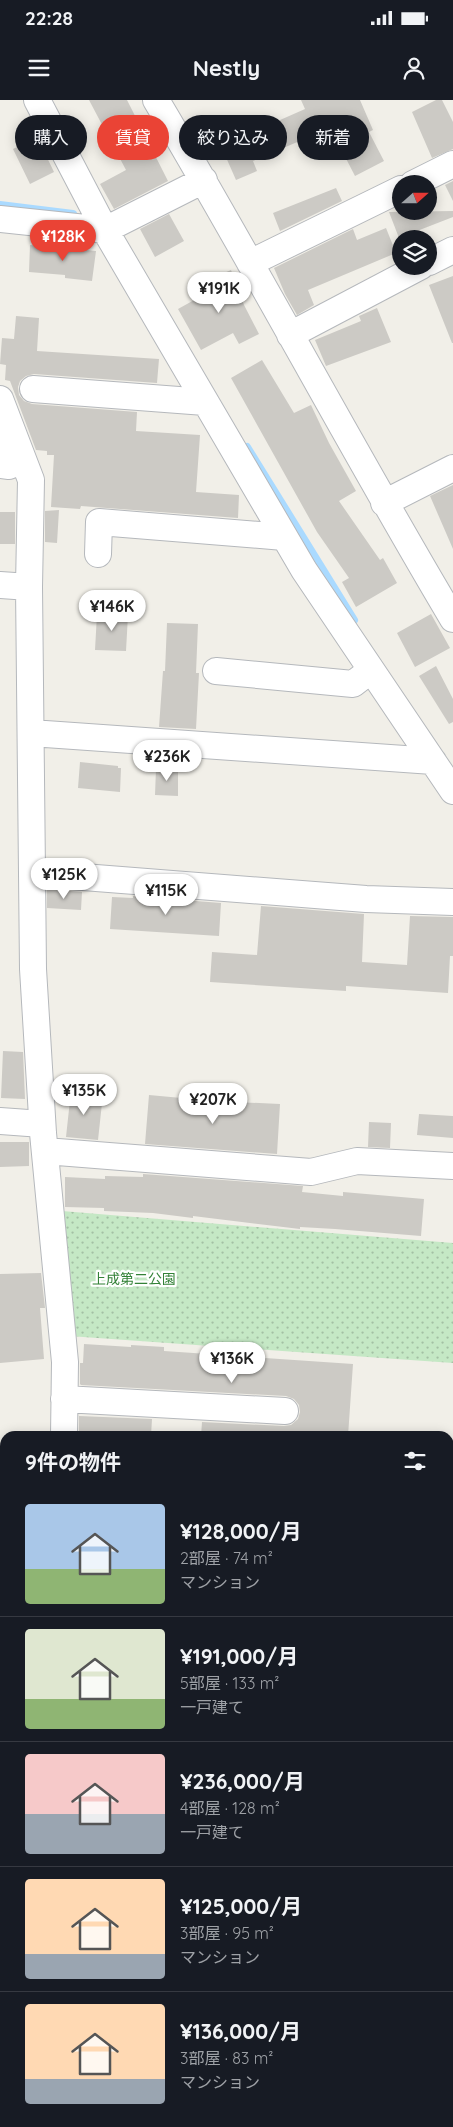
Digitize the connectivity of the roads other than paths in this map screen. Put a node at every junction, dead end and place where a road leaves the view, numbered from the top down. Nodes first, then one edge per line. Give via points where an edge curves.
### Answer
1 (37, 100) edge
2 (156, 100) edge
3 (453, 164) edge
4 (431, 175) edge
5 (204, 180) junction
6 (392, 193) edge
7 (0, 218) edge
8 (111, 227) junction
9 (453, 250) edge
10 (437, 258) edge
11 (250, 263) junction
12 (404, 275) edge
13 (290, 335) junction
14 (33, 390) dead end
15 (0, 399) edge
16 (205, 402) junction
17 (0, 443) edge
18 (0, 465) edge
19 (453, 468) edge
20 (384, 503) junction
21 (284, 537) junction
22 (98, 554) dead end
23 (0, 585) edge
24 (29, 587) junction
25 (450, 609) edge
26 (371, 670) junction
27 (216, 671) dead end
28 (31, 733) junction
29 (432, 760) junction
30 (453, 791) edge
31 (32, 874) junction
32 (453, 902) edge
33 (0, 1122) edge
34 (42, 1124) junction
35 (45, 1151) junction
36 (453, 1166) edge
37 (64, 1399) junction
38 (285, 1411) dead end
39 (64, 1431) edge

1 - 8 street
2 - 5 street
3 - 4 street
5 - 8 street
5 - 11 street
6 - 11 street
7 - 8 street
8 - 16 street
9 - 10 street
11 - 13 street
12 - 13 street
13 - 20 street
14 - 16 street
15 - 24 street via 32,480
16 - 21 street
17 - 18 street via 9,466
19 - 20 street
20 - 25 street
21 - 22 street via 99,522
21 - 26 street
23 - 24 street
24 - 28 street
26 - 27 street via 353,684
26 - 29 street
28 - 29 street
28 - 31 street
29 - 30 street
31 - 32 street
31 - 34 street via 33,968
33 - 34 street
34 - 35 street
35 - 36 street via 311,1172 357,1161
35 - 37 street via 65,1362
37 - 38 street
37 - 39 street

